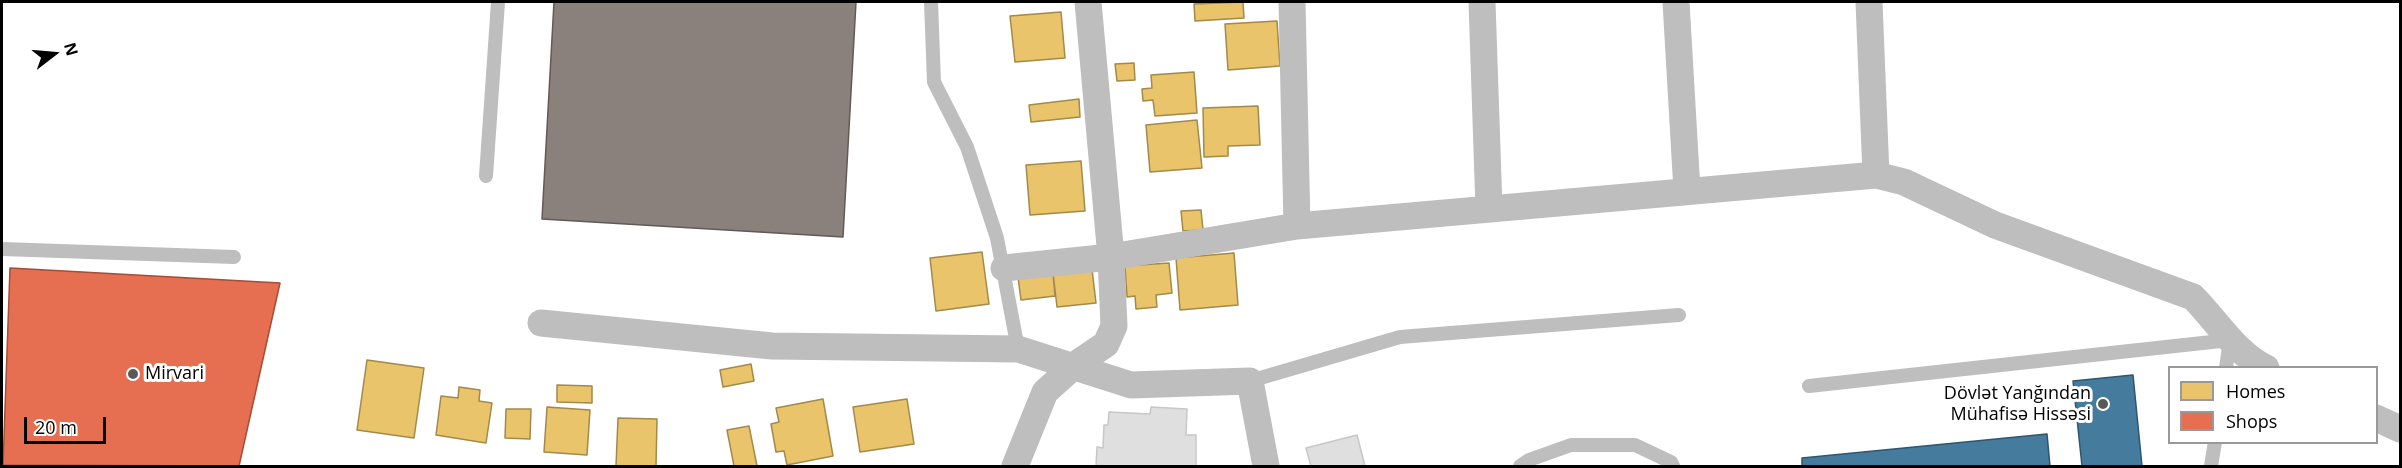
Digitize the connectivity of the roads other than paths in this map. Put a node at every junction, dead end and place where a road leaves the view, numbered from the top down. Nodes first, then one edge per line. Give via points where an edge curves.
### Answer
1 (498, 2) edge
2 (931, 2) edge
3 (1088, 2) edge
4 (1292, 2) edge
5 (1482, 2) edge
6 (1676, 2) edge
7 (1869, 2) edge
8 (1876, 175) junction
9 (486, 176) dead end
10 (1686, 191) junction
11 (1489, 209) junction
12 (1297, 226) junction
13 (2, 249) edge
14 (1111, 257) junction
15 (234, 258) dead end
16 (1004, 268) junction
17 (1679, 315) dead end
18 (541, 323) dead end
19 (2230, 340) junction
20 (1018, 349) junction
21 (1075, 365) junction
22 (2226, 366) edge
23 (2262, 366) edge
24 (1250, 381) junction
25 (1809, 386) dead end
26 (2378, 419) edge
27 (2400, 429) edge
28 (2215, 444) edge
29 (1016, 466) edge
30 (1266, 466) edge
31 (1520, 466) edge
32 (1673, 466) edge
33 (2211, 466) edge

1 - 9 lane
2 - 16 lane via 934,82 967,147
3 - 14 street
4 - 12 street
5 - 11 street
6 - 10 street
7 - 8 street
8 - 10 street
8 - 19 street via 1904,182 1995,225 2193,297
10 - 11 street
11 - 12 street
12 - 14 street
13 - 15 lane
14 - 16 street
14 - 21 street via 1114,326 1106,344
16 - 20 lane
17 - 24 lane via 1400,338
18 - 20 street via 772,346
19 - 22 lane
19 - 23 street
19 - 25 lane
20 - 21 street
21 - 24 street via 1131,385
21 - 29 street via 1045,392
24 - 30 street
26 - 27 street
28 - 33 lane
31 - 32 lane via 1571,445 1635,444

